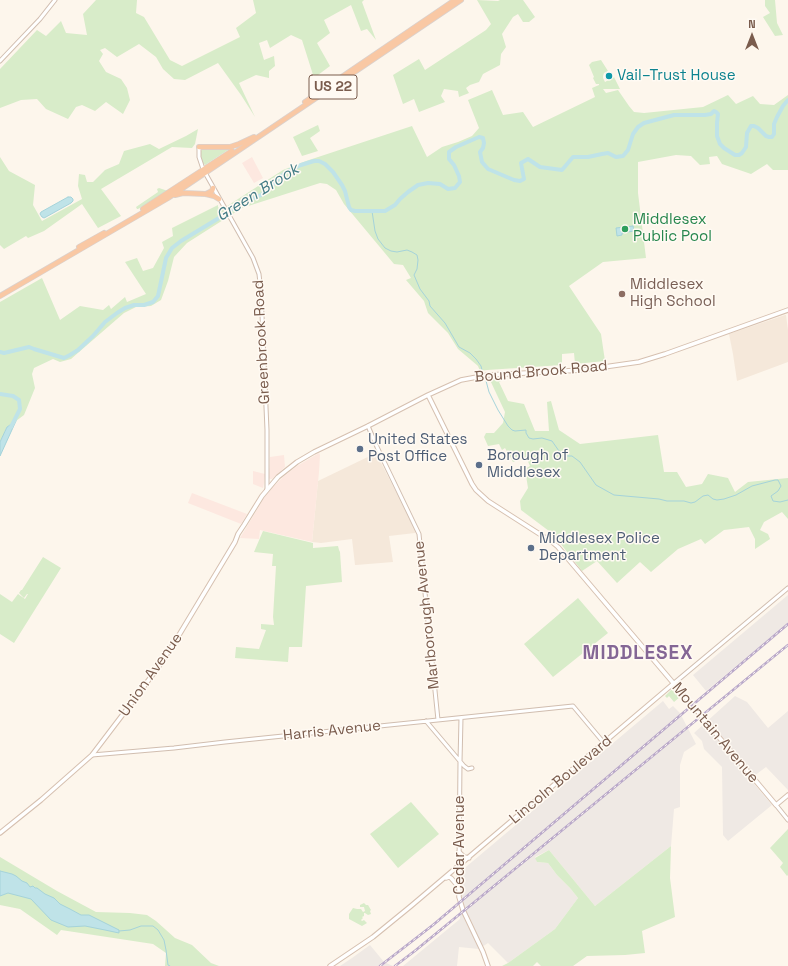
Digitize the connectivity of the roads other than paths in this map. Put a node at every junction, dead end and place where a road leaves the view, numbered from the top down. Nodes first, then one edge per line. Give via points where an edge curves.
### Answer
1 (55, 0) edge
2 (455, 0) edge
3 (461, 0) edge
4 (0, 61) edge
5 (254, 137) junction
6 (199, 147) joint
7 (204, 171) junction
8 (213, 188) junction
9 (206, 194) junction
10 (168, 198) junction
11 (220, 199) junction
12 (0, 293) edge
13 (0, 296) edge
14 (788, 310) edge
15 (428, 395) junction
16 (368, 426) junction
17 (267, 489) junction
18 (788, 588) edge
19 (673, 684) junction
20 (462, 718) junction
21 (438, 720) junction
22 (426, 721) junction
23 (604, 743) junction
24 (92, 755) junction
25 (460, 762) junction
26 (472, 768) dead end
27 (788, 795) edge
28 (776, 805) junction
29 (788, 820) edge
30 (0, 833) edge
31 (459, 852) junction
32 (469, 858) junction
33 (459, 866) junction
34 (445, 878) junction
35 (459, 891) junction
36 (330, 966) edge
37 (488, 966) edge

1 - 4 street
2 - 5 highway, US 22
3 - 7 highway, US 22
5 - 6 highway via 230,147
5 - 7 highway, US 22
6 - 7 street, Greenbrook Road via 199,157
7 - 8 street, Greenbrook Road
7 - 10 highway
7 - 12 highway, US 22 via 138,213
8 - 9 highway
8 - 11 street, Greenbrook Road
9 - 10 highway via 183,193
9 - 11 highway
10 - 13 highway
11 - 17 street, Greenbrook Road via 256,264 260,278
14 - 15 main road, Bound Brook Road via 640,362 583,370 478,376 461,380
15 - 16 main road, Bound Brook Road
15 - 19 main road, Mountain Avenue via 476,490 488,501 558,547
16 - 17 main road, Bound Brook Road via 306,456 289,467
16 - 21 street, Marlborough Avenue via 419,534
17 - 24 main road, Union Avenue via 165,656
18 - 19 street, Lincoln Boulevard
19 - 23 main road, Lincoln Boulevard
19 - 28 main road, Mountain Avenue, bridge
20 - 21 street, Harris Avenue
20 - 23 street, Harris Avenue via 573,706
20 - 25 street, Cedar Avenue
21 - 22 street, Harris Avenue
22 - 24 street, Harris Avenue
22 - 25 street
23 - 32 main road, Lincoln Boulevard
24 - 30 main road, Union Avenue
25 - 26 street via 466,768
25 - 31 street, Cedar Avenue
27 - 28 main road
28 - 29 street, Mountain Avenue
31 - 32 main road
31 - 33 street, Cedar Avenue
32 - 33 main road, Lincoln Boulevard
33 - 34 main road, Lincoln Boulevard
33 - 35 main road, Cedar Avenue
34 - 35 main road via 449,877
34 - 36 main road, Lincoln Boulevard via 384,929
35 - 37 main road, Cedar Avenue via 461,906

